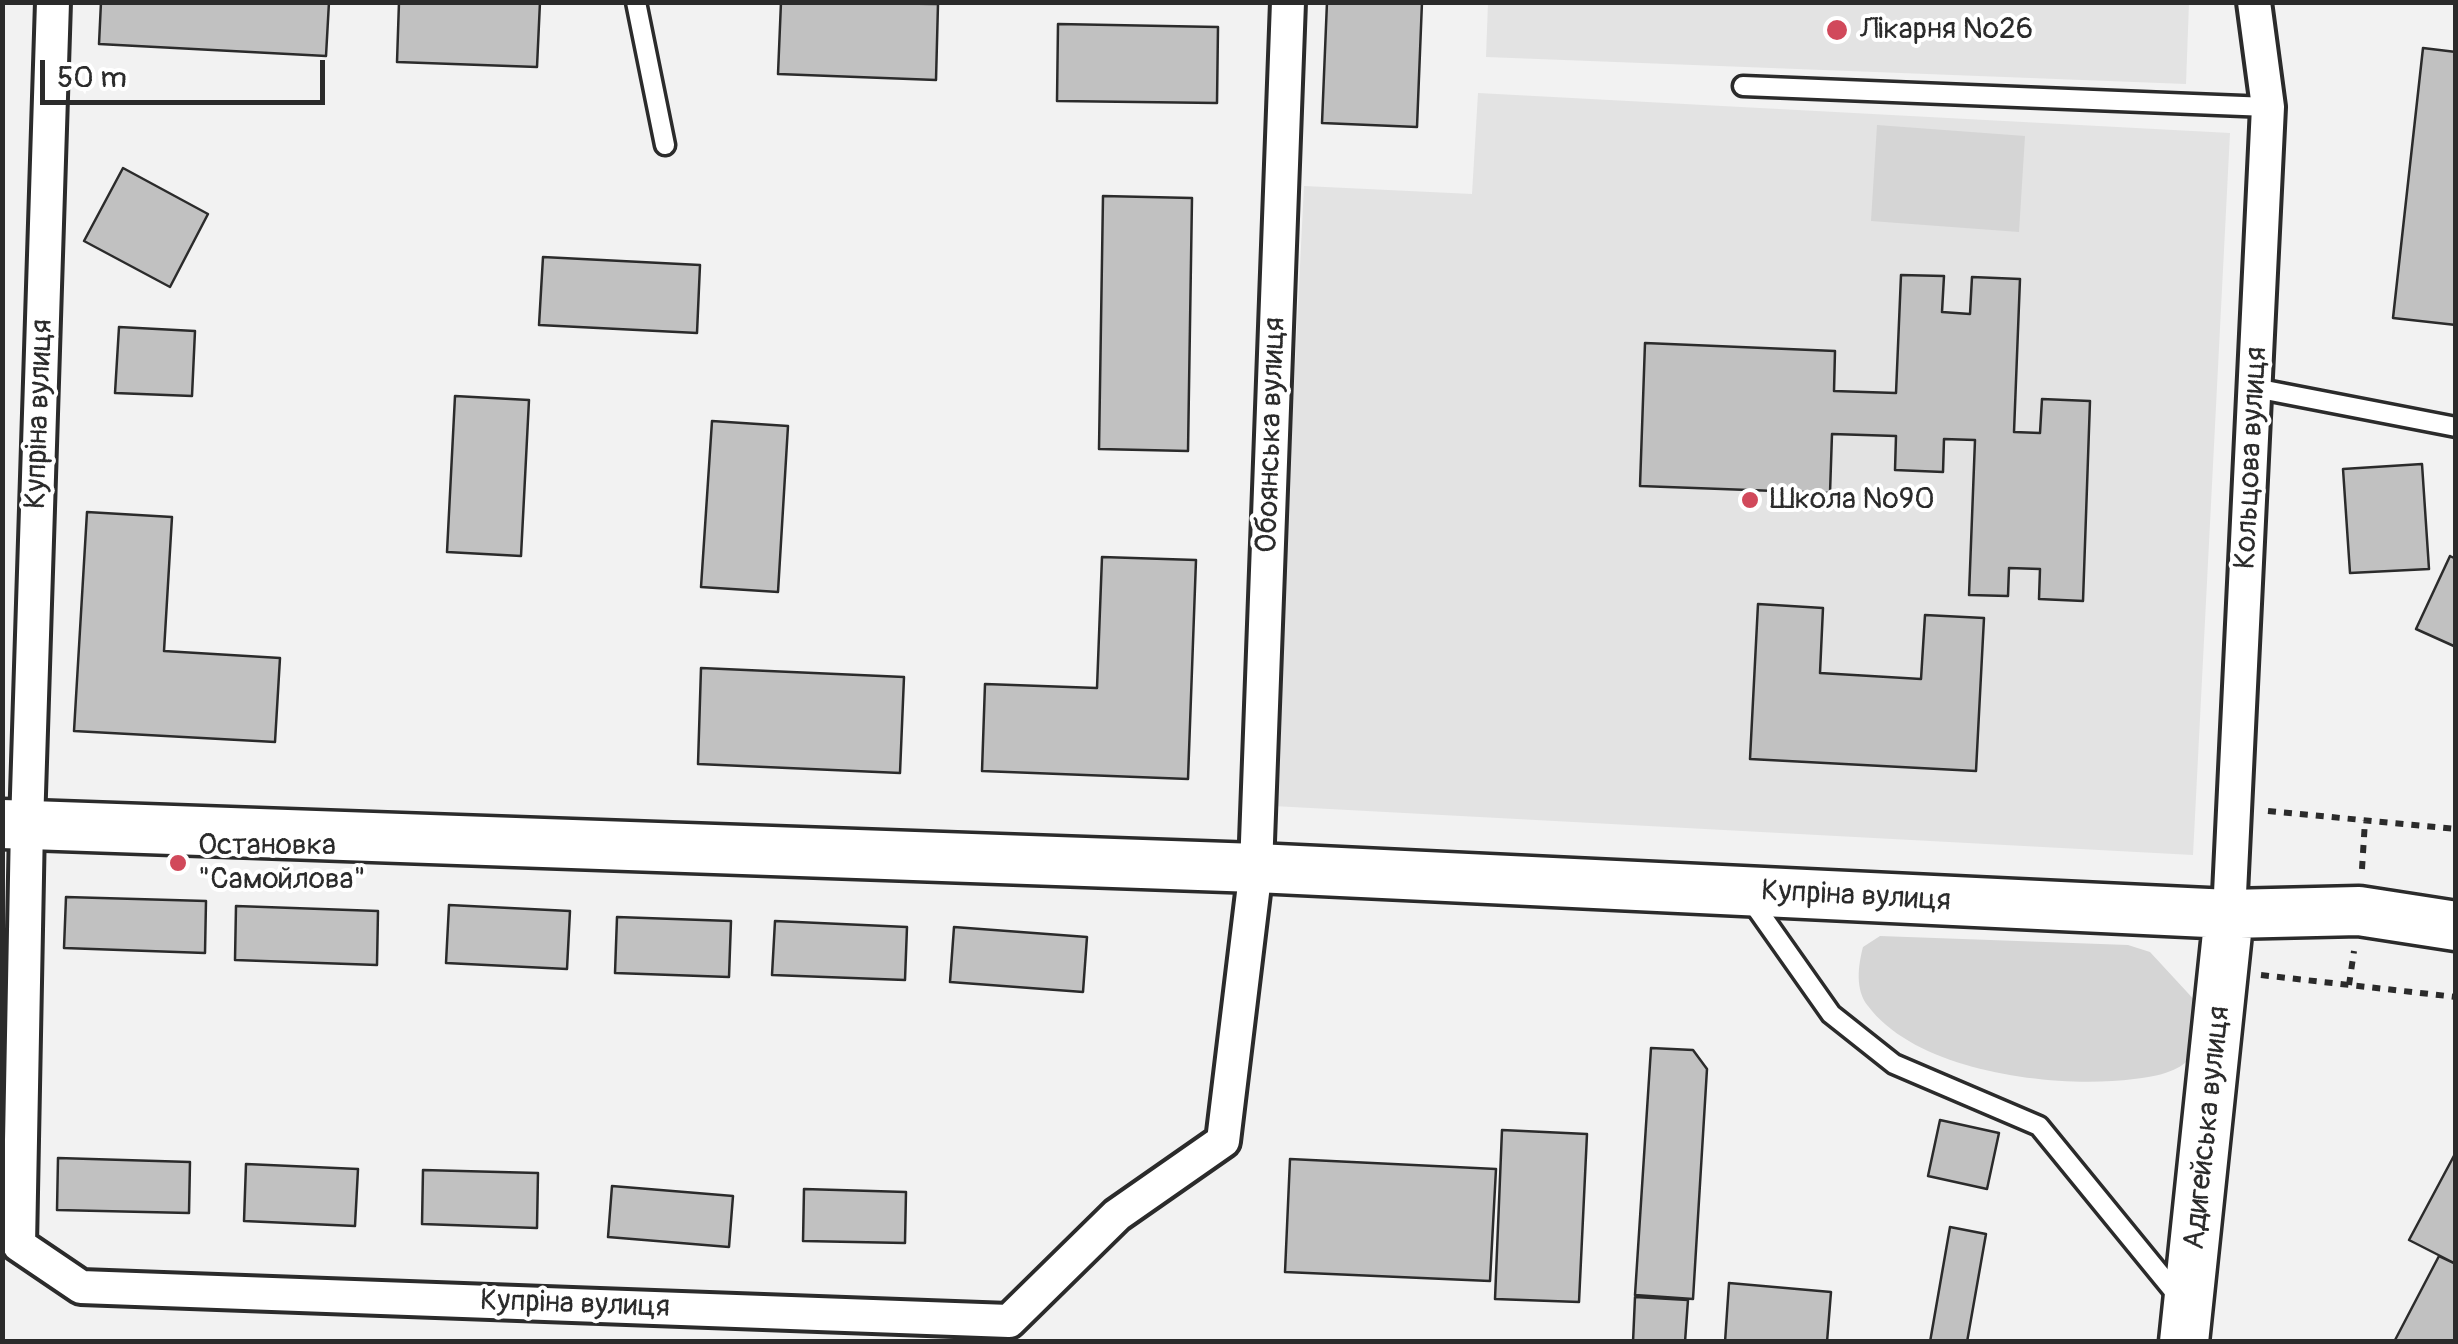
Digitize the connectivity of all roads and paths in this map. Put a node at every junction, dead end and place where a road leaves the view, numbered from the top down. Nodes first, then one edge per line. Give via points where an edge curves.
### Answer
1 (53, 2) edge
2 (636, 2) edge
3 (1288, 2) edge
4 (2254, 2) edge
5 (1744, 86) dead end
6 (2268, 107) junction
7 (665, 145) dead end
8 (2255, 388) junction
9 (2456, 427) edge
10 (2235, 808) junction
11 (15, 825) edge
12 (2456, 830) edge
13 (1256, 868) junction
14 (1745, 892) junction
15 (2229, 914) junction
16 (2456, 926) edge
17 (2226, 970) junction
18 (2456, 998) edge
19 (2186, 1325) edge

1 - 11 street, Купріна вулиця
2 - 7 lane
3 - 13 street, Обоянська вулиця
4 - 6 street, Кольцова вулиця
5 - 6 lane
6 - 8 street, Кольцова вулиця
8 - 9 lane
8 - 10 street, Кольцова вулиця
10 - 12 path
10 - 15 street, Кольцова вулиця
11 - 13 main road, Купріна вулиця
11 - 13 street, Купріна вулиця via 19,1245 81,1287 1009,1321 1117,1215 1223,1141
13 - 14 main road, Купріна вулиця
14 - 15 main road, Купріна вулиця
14 - 19 lane via 1831,1014 1881,1054 2039,1126
15 - 16 main road, Купріна вулиця via 2359,911
15 - 17 main road, Адигейська вулиця
17 - 18 path
17 - 19 main road, Адигейська вулиця

